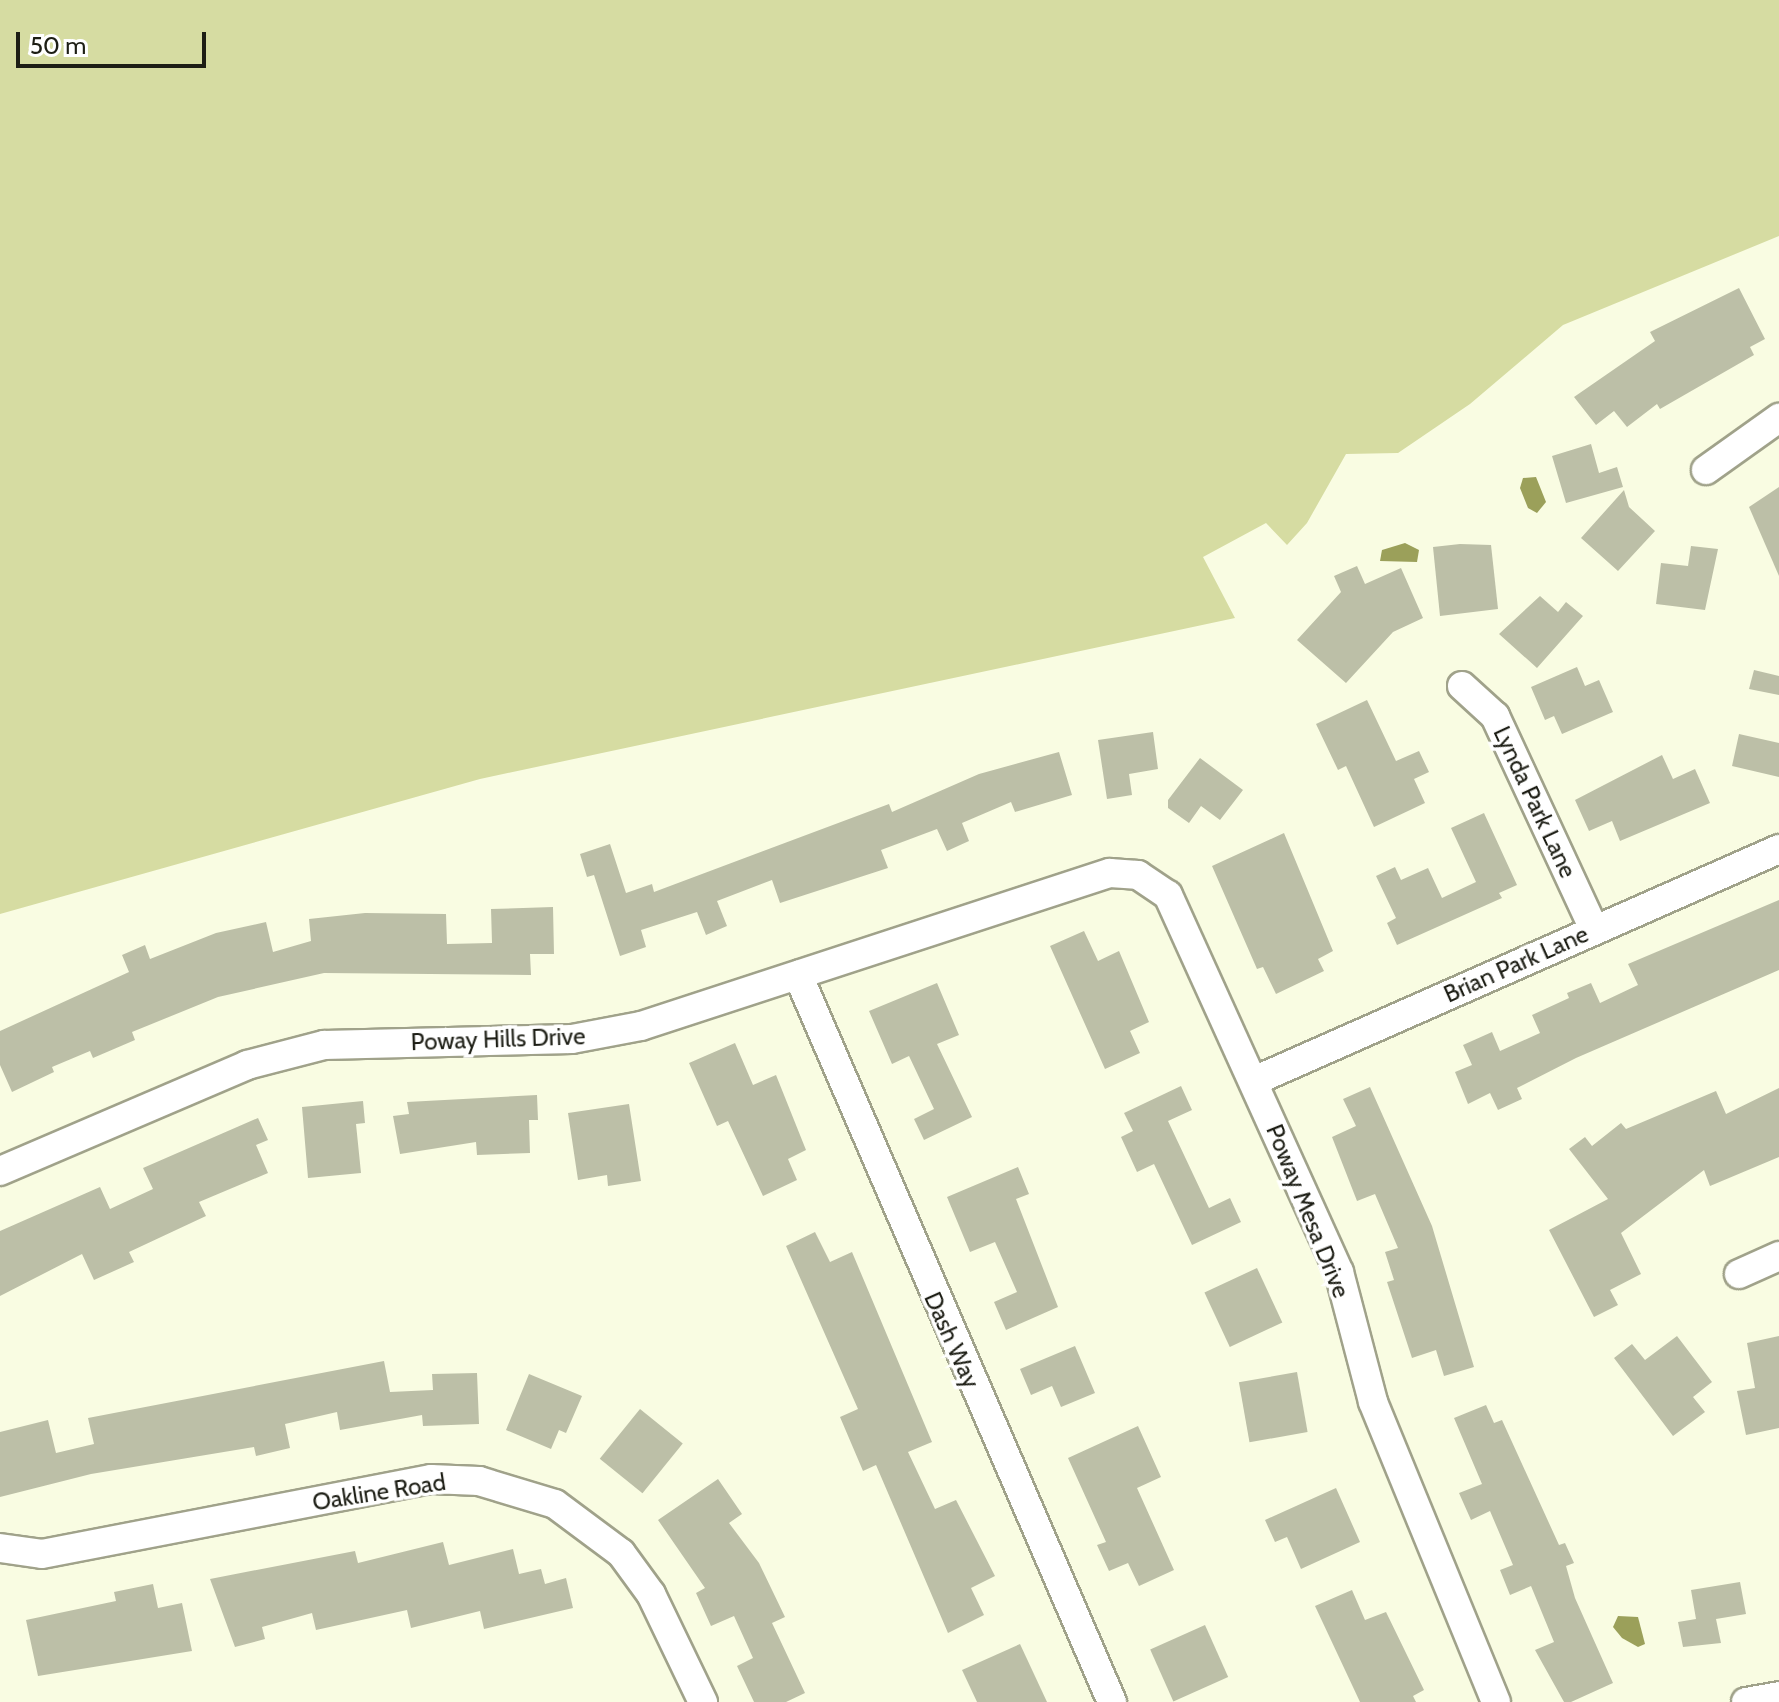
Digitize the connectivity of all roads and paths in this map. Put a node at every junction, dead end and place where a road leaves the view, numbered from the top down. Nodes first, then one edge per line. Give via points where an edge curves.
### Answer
1 (1779, 418) edge
2 (1706, 470) dead end
3 (1462, 686) dead end
4 (1779, 849) edge
5 (1138, 875) joint
6 (1594, 929) junction
7 (798, 975) junction
8 (1254, 1081) junction
9 (0, 1171) edge
10 (1779, 1256) edge
11 (1739, 1274) dead end
12 (0, 1548) edge
13 (1779, 1696) edge
14 (703, 1702) edge
15 (1112, 1702) edge
16 (1496, 1702) edge
17 (1746, 1702) edge

1 - 2 street
3 - 6 street, Lynda Park Lane via 1495,716
4 - 6 street, Brian Park Lane
5 - 7 street, Poway Hills Drive via 1110,873
5 - 8 street, Poway Mesa Drive via 1168,895
6 - 8 street, Brian Park Lane
7 - 9 street, Poway Hills Drive via 641,1026 572,1039 324,1045 247,1065
7 - 15 street, Dash Way
8 - 16 street, Poway Mesa Drive via 1339,1272 1373,1402
10 - 11 street
12 - 14 street, Oakline Road via 42,1554 431,1479 479,1481 555,1504 621,1553 651,1594
13 - 17 street

